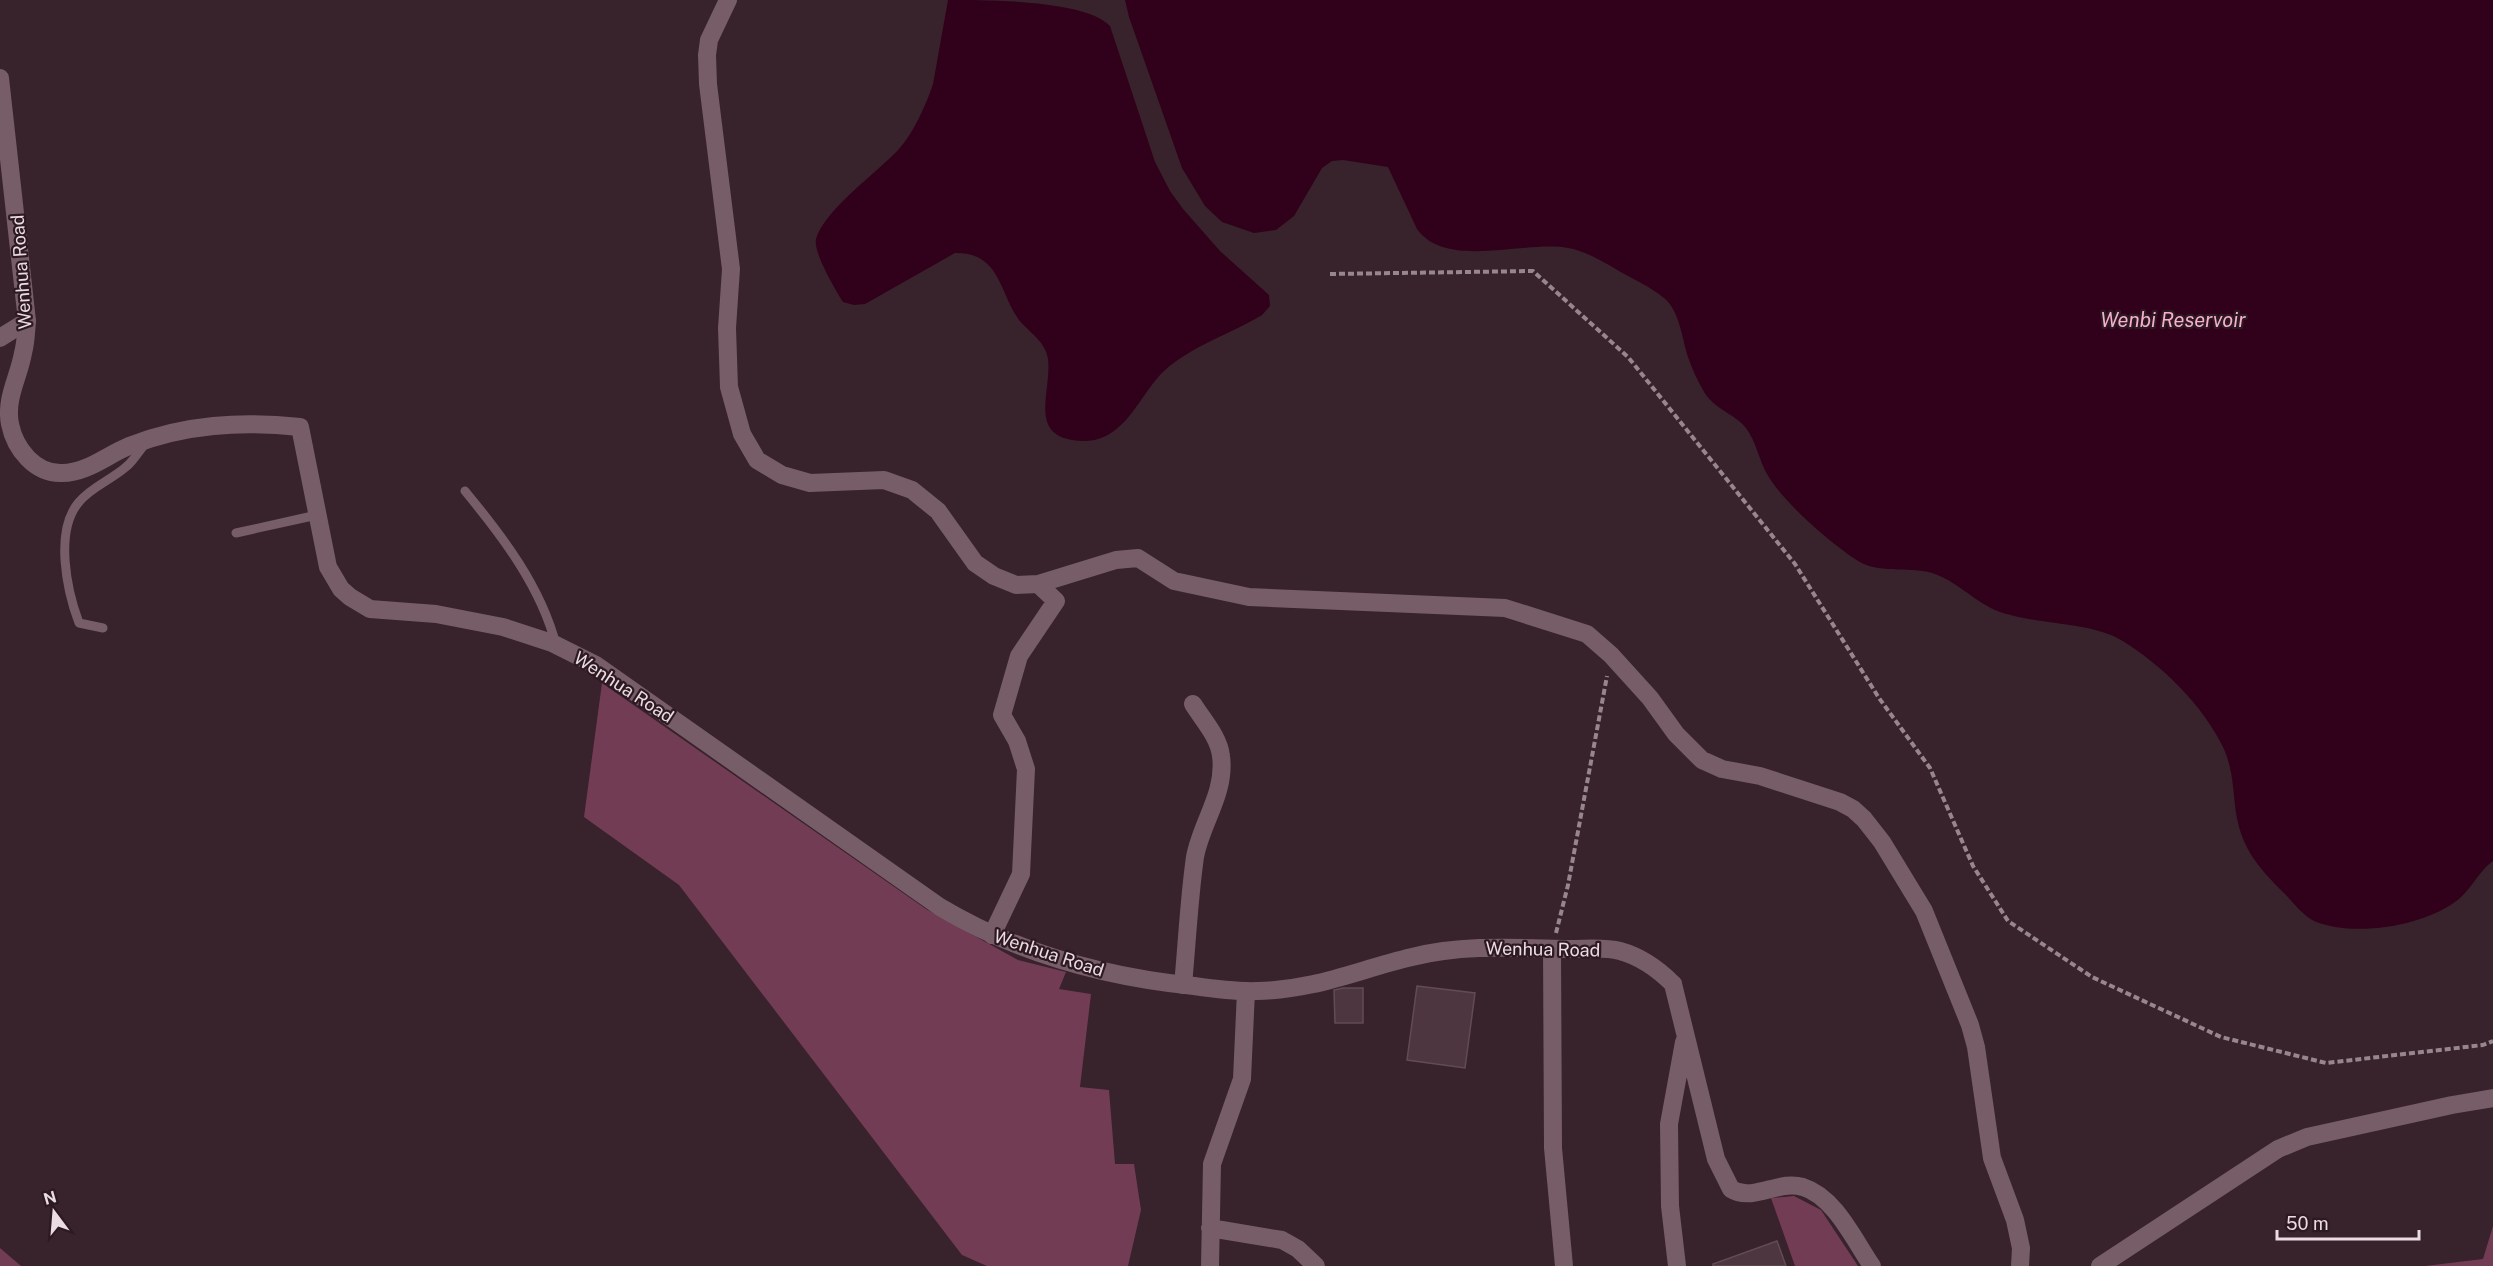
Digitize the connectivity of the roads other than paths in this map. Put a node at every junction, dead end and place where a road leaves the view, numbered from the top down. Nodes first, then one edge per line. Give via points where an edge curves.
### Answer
1 (728, 0) edge
2 (0, 78) edge
3 (27, 321) junction
4 (0, 338) edge
5 (150, 439) junction
6 (465, 491) dead end
7 (317, 515) junction
8 (236, 533) dead end
9 (1038, 584) junction
10 (103, 627) dead end
11 (556, 645) junction
12 (1193, 704) dead end
13 (992, 935) junction
14 (1552, 949) junction
15 (1183, 985) junction
16 (1246, 991) junction
17 (1685, 1033) junction
18 (2493, 1098) edge
19 (1210, 1228) junction
20 (1209, 1266) edge
21 (1316, 1266) edge
22 (1564, 1266) edge
23 (1677, 1266) edge
24 (1872, 1266) edge
25 (2020, 1266) edge
26 (2100, 1266) edge

1 - 9 street via 709,40 708,84 731,269 727,373 748,448 769,469 796,480 884,480 912,490 938,511 975,563 1016,585
2 - 3 street, Wenhua Road
3 - 4 street
3 - 5 street, Wenhua Road via 24,352 8,412 14,437 26,458 44,470 63,474 86,468
5 - 7 street, Wenhua Road via 228,424 300,427
5 - 10 lane via 128,465 79,502 68,530 64,556 72,605 79,622
6 - 11 lane via 525,574 551,624
7 - 8 lane
7 - 11 street, Wenhua Road via 328,567 341,589 360,604 370,609 415,611 503,627
9 - 13 street via 1056,601 1019,656 1002,715 1026,762 1021,874
9 - 25 street via 1116,560 1138,558 1174,581 1249,597 1505,608 1587,634 1611,655 1702,760 1853,809 1882,842 1924,911 1970,1025 1992,1158 2015,1220
11 - 13 street, Wenhua Road via 623,681 872,861 940,907
12 - 15 street via 1217,742 1221,771 1195,857
13 - 15 street, Wenhua Road via 1089,968
14 - 16 street, Wenhua Road via 1483,947 1433,952 1308,987
14 - 17 street, Wenhua Road via 1617,950 1648,963 1673,984
14 - 22 street via 1553,1148
15 - 16 street, Wenhua Road
16 - 19 street via 1242,1079 1212,1164
17 - 23 street via 1669,1124 1670,1206
17 - 24 street via 1716,1160 1731,1189 1744,1194 1798,1186 1810,1191 1833,1210
18 - 26 street via 2307,1137 2288,1145
19 - 20 street
19 - 21 street via 1282,1240

